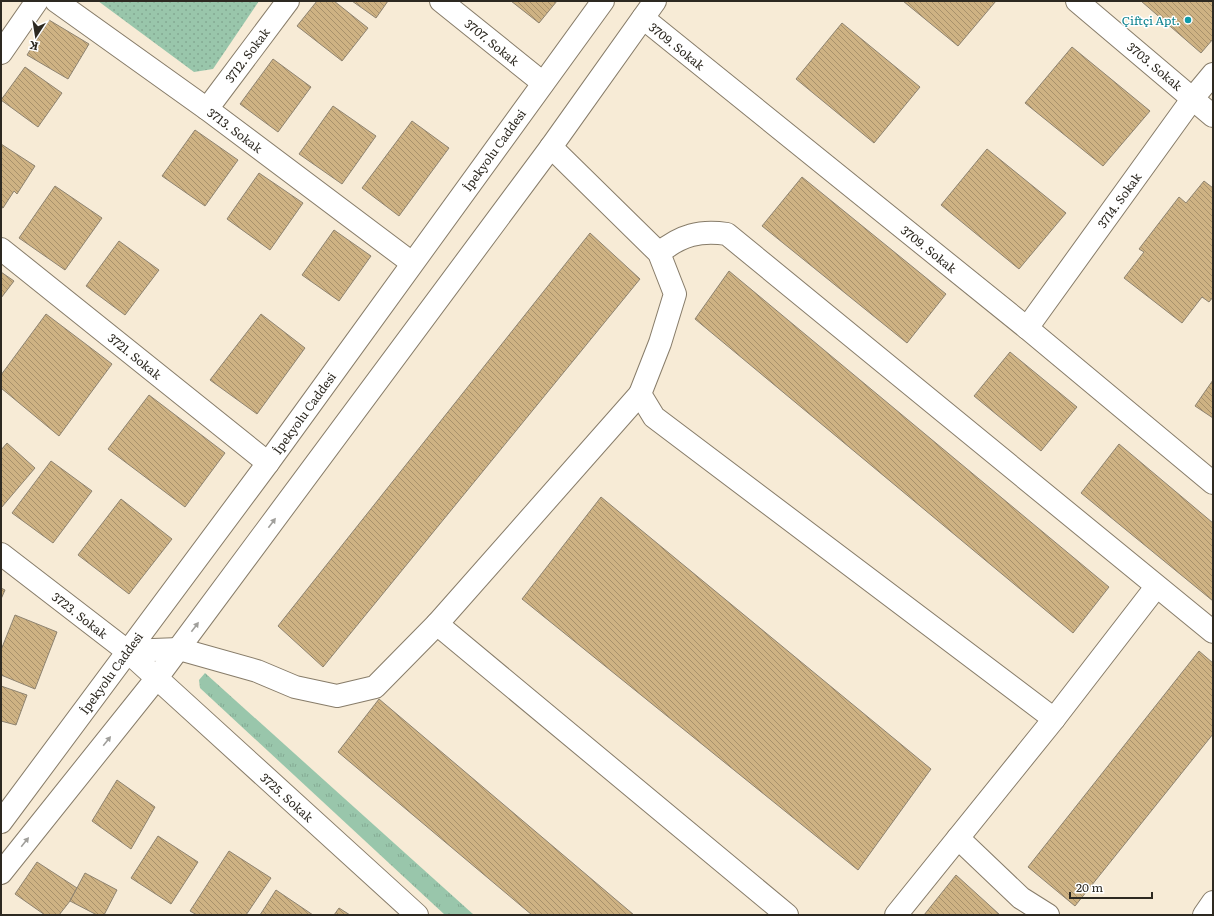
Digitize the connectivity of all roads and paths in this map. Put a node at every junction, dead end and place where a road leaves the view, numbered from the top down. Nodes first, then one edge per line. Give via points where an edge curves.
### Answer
1 (37, 1) edge
2 (56, 1) edge
3 (288, 1) edge
4 (441, 1) edge
5 (603, 1) edge
6 (1077, 1) edge
7 (649, 10) edge
8 (1, 53) edge
9 (1213, 74) edge
10 (543, 83) junction
11 (1193, 98) junction
12 (207, 109) junction
13 (1213, 116) edge
14 (551, 147) junction
15 (1, 249) edge
16 (659, 253) junction
17 (412, 263) junction
18 (1027, 328) junction
19 (640, 394) junction
20 (268, 462) junction
21 (1213, 483) edge
22 (1, 554) edge
23 (1156, 587) junction
24 (437, 624) junction
25 (1213, 632) edge
26 (179, 649) junction
27 (127, 651) junction
28 (156, 680) junction
29 (1054, 719) junction
30 (1, 822) edge
31 (958, 838) junction
32 (1, 873) edge
33 (1213, 902) edge
34 (417, 915) edge
35 (787, 915) edge
36 (896, 915) edge
37 (1048, 915) edge
38 (1204, 915) edge

1 - 8 street
2 - 12 street, 3713. Sokak
3 - 12 street, 3712. Sokak
4 - 10 street, 3707. Sokak
5 - 10 street, İpekyolu Caddesi
6 - 11 street, 3703. Sokak
7 - 14 street
7 - 18 street, 3709. Sokak
9 - 11 street, 3714. Sokak
10 - 17 street, İpekyolu Caddesi
11 - 13 street, 3703. Sokak
11 - 18 street, 3714. Sokak
12 - 17 street, 3713. Sokak
14 - 16 street
26 -> 14 street
15 - 20 street, 3721. Sokak
16 - 19 street via 675,294 660,343
16 - 23 street via 676,241 696,233 727,234
17 - 20 street, İpekyolu Caddesi
18 - 21 street, 3709. Sokak
19 - 24 street
19 - 29 street via 654,417
20 - 27 street, İpekyolu Caddesi
22 - 27 street, 3723. Sokak
23 - 25 street
23 - 29 street
24 - 26 street via 375,687 336,696 295,687 257,671
24 - 35 street
26 - 27 street
26 - 28 street
27 - 28 street, 3723. Sokak
27 - 30 street, İpekyolu Caddesi
32 -> 28 street
28 - 34 street, 3725. Sokak
29 - 31 street
31 - 36 street
31 - 37 street via 1021,898
33 - 38 street

